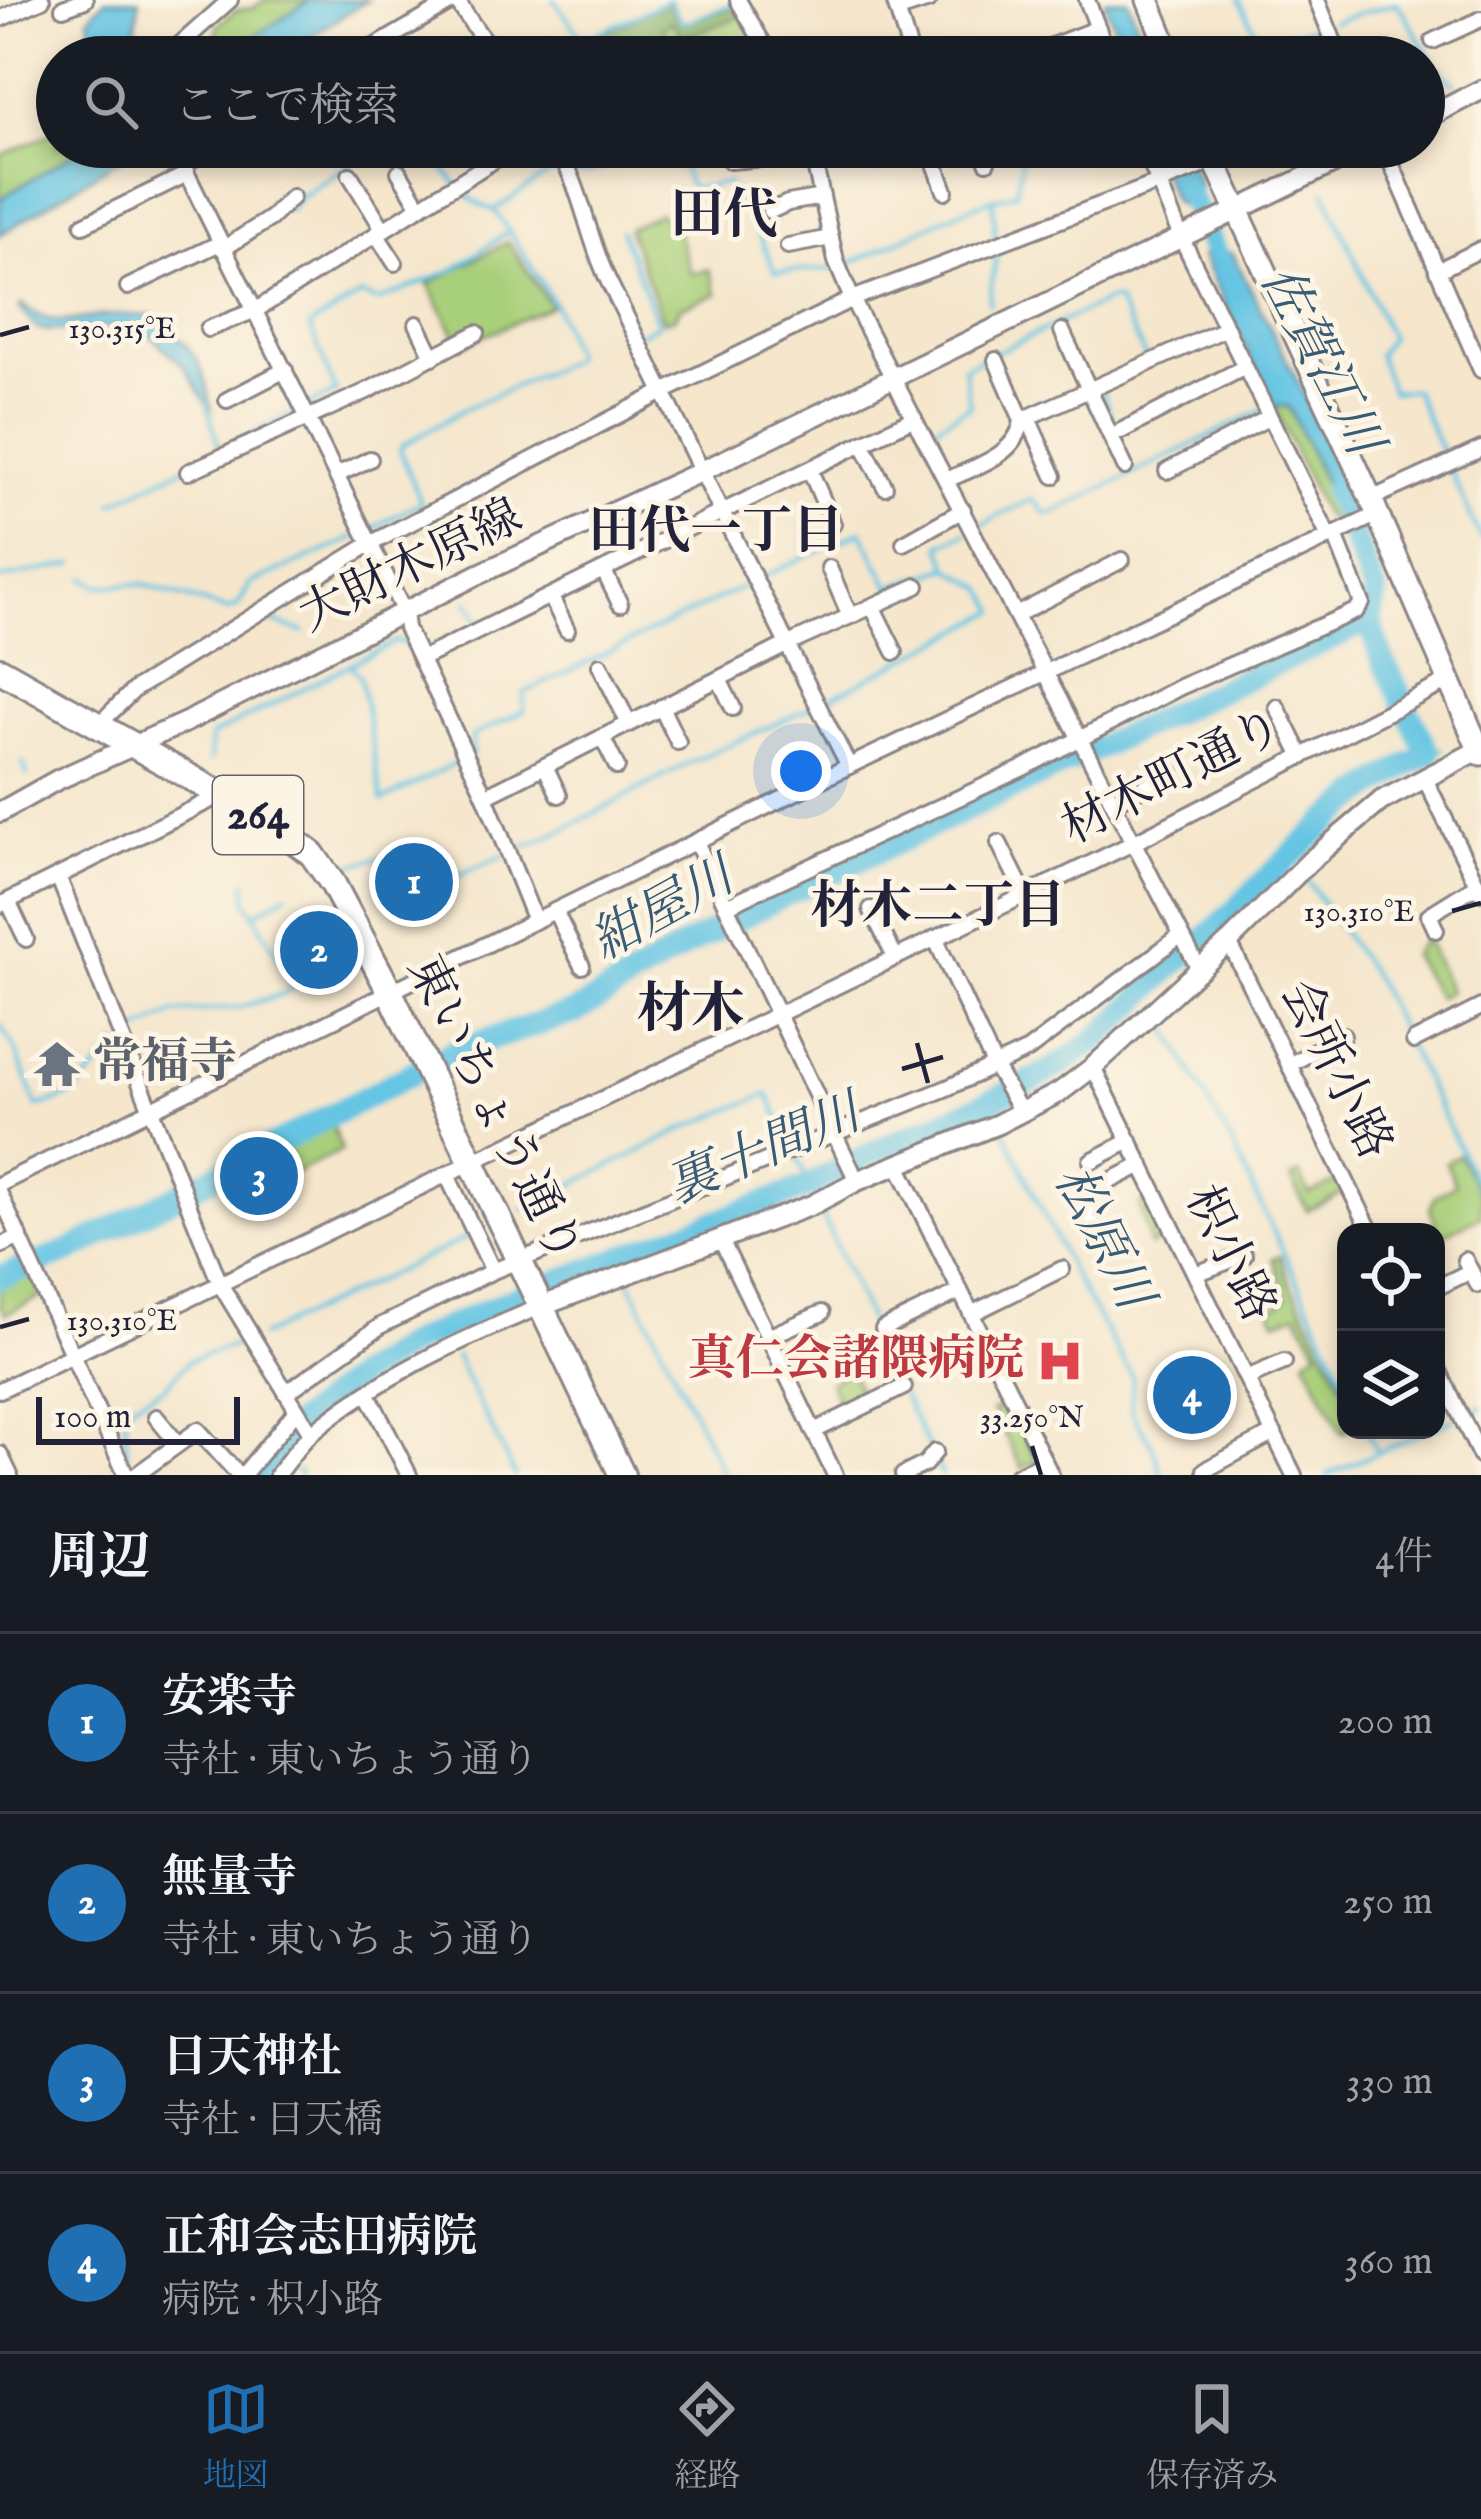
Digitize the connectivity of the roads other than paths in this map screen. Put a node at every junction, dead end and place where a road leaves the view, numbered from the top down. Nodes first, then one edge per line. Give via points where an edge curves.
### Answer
1 (42, 0) edge
2 (86, 0) edge
3 (230, 0) edge
4 (456, 0) edge
5 (737, 0) edge
6 (929, 0) edge
7 (1087, 0) edge
8 (1148, 0) edge
9 (1317, 0) edge
10 (896, 5) edge
11 (63, 8) dead end
12 (1481, 19) edge
13 (0, 20) edge
14 (1097, 28) junction
15 (190, 36) edge
16 (400, 36) edge
17 (481, 36) edge
18 (758, 36) edge
19 (906, 36) edge
20 (1076, 36) edge
21 (1100, 36) edge
22 (1163, 36) edge
23 (1331, 36) edge
24 (1444, 36) edge
25 (1481, 90) edge
26 (1445, 108) edge
27 (186, 168) edge
28 (482, 168) edge
29 (570, 168) edge
30 (816, 168) edge
31 (937, 168) edge
32 (1152, 168) edge
33 (1183, 168) edge
34 (1209, 168) edge
35 (1324, 168) edge
36 (1393, 168) edge
37 (398, 172) dead end
38 (187, 174) junction
39 (350, 176) dead end
40 (1157, 182) junction
41 (945, 191) dead end
42 (292, 197) dead end
43 (822, 197) junction
44 (420, 207) junction
45 (770, 211) dead end
46 (1231, 213) junction
47 (83, 225) dead end
48 (380, 231) junction
49 (1181, 237) junction
50 (830, 238) junction
51 (222, 246) junction
52 (788, 246) dead end
53 (1481, 249) edge
54 (395, 263) dead end
55 (1437, 271) junction
56 (128, 287) dead end
57 (852, 299) junction
58 (256, 310) junction
59 (417, 324) dead end
60 (1227, 328) junction
61 (208, 329) dead end
62 (1062, 331) dead end
63 (477, 333) dead end
64 (433, 357) junction
65 (996, 360) dead end
66 (1245, 367) junction
67 (285, 370) junction
68 (1481, 370) edge
69 (893, 375) junction
70 (1089, 389) junction
71 (663, 392) junction
72 (227, 400) dead end
73 (305, 409) junction
74 (1266, 412) junction
75 (914, 418) junction
76 (1025, 419) junction
77 (1121, 431) dead end
78 (862, 443) junction
79 (1481, 449) edge
80 (370, 459) dead end
81 (1125, 467) dead end
82 (810, 470) junction
83 (1167, 471) dead end
84 (188, 472) dead end
85 (700, 472) junction
86 (337, 475) junction
87 (1054, 476) dead end
88 (947, 481) junction
89 (885, 487) dead end
90 (963, 511) junction
91 (1369, 512) junction
92 (720, 515) junction
93 (832, 524) dead end
94 (1334, 535) junction
95 (904, 543) dead end
96 (370, 544) junction
97 (1122, 560) dead end
98 (830, 568) dead end
99 (604, 571) junction
100 (917, 586) dead end
101 (551, 597) junction
102 (620, 604) dead end
103 (872, 606) junction
104 (404, 612) junction
105 (1018, 614) junction
106 (850, 616) junction
107 (567, 630) dead end
108 (786, 645) junction
109 (895, 652) dead end
110 (422, 659) junction
111 (600, 665) dead end
112 (0, 670) edge
113 (1047, 670) junction
114 (719, 679) junction
115 (1450, 680) junction
116 (662, 707) junction
117 (1277, 707) dead end
118 (733, 708) dead end
119 (629, 724) junction
120 (97, 726) junction
121 (602, 737) junction
122 (1081, 739) junction
123 (679, 742) dead end
124 (131, 747) junction
125 (1480, 751) edge
126 (1302, 758) junction
127 (545, 766) junction
128 (849, 766) junction
129 (616, 767) dead end
130 (1171, 773) dead end
131 (1425, 779) junction
132 (222, 795) junction
133 (559, 795) dead end
134 (484, 796) junction
135 (1113, 803) junction
136 (0, 812) edge
137 (696, 842) junction
138 (999, 843) dead end
139 (1133, 844) junction
140 (58, 876) junction
141 (1480, 889) edge
142 (1025, 895) junction
143 (4, 903) edge
144 (871, 909) dead end
145 (555, 911) junction
146 (731, 916) junction
147 (536, 921) junction
148 (1436, 929) dead end
149 (935, 938) junction
150 (1180, 938) junction
151 (26, 939) dead end
152 (1229, 942) junction
153 (895, 957) junction
154 (582, 966) dead end
155 (1198, 967) junction
156 (390, 992) junction
157 (1481, 1007) edge
158 (778, 1015) junction
159 (1342, 1035) dead end
160 (1414, 1041) dead end
161 (1289, 1065) junction
162 (1094, 1067) junction
163 (996, 1070) junction
164 (150, 1107) junction
165 (1010, 1116) junction
166 (837, 1140) junction
167 (1130, 1142) junction
168 (1091, 1161) dead end
169 (473, 1162) junction
170 (898, 1165) junction
171 (1142, 1165) junction
172 (447, 1174) junction
173 (855, 1178) junction
174 (0, 1184) edge
175 (0, 1194) edge
176 (1094, 1223) dead end
177 (1367, 1223) edge
178 (20, 1237) junction
179 (721, 1240) junction
180 (0, 1246) edge
181 (1244, 1255) dead end
182 (1062, 1269) dead end
183 (493, 1271) junction
184 (1471, 1272) dead end
185 (1196, 1274) junction
186 (220, 1284) junction
187 (1445, 1284) edge
188 (532, 1286) junction
189 (960, 1291) junction
190 (822, 1313) dead end
191 (971, 1314) junction
192 (883, 1329) dead end
193 (768, 1337) junction
194 (75, 1356) junction
195 (1284, 1362) dead end
196 (1247, 1378) junction
197 (1445, 1383) edge
198 (0, 1390) edge
199 (898, 1390) dead end
200 (286, 1393) junction
201 (368, 1394) junction
202 (296, 1411) junction
203 (157, 1417) dead end
204 (309, 1431) junction
205 (814, 1431) junction
206 (1274, 1433) junction
207 (178, 1444) junction
208 (0, 1454) edge
209 (932, 1454) dead end
210 (1481, 1457) edge
211 (1047, 1468) edge
212 (1205, 1469) dead end
213 (10, 1475) edge
214 (126, 1475) edge
215 (136, 1475) edge
216 (241, 1475) edge
217 (277, 1475) edge
218 (409, 1475) edge
219 (622, 1475) edge
220 (835, 1475) edge
221 (903, 1475) edge
222 (1017, 1475) edge
223 (1294, 1475) edge

1 - 13 street
2 - 11 street
3 - 15 street
4 - 16 street
4 - 17 street
5 - 18 street
6 - 10 street
7 - 14 street
8 - 22 main road
9 - 23 street
10 - 19 street
12 - 24 street
14 - 20 street
14 - 21 street
25 - 26 street
27 - 38 street
28 - 44 street
29 - 71 street via 599,262
30 - 43 street
31 - 41 street
32 - 40 street
33 - 40 street
34 - 46 main road
35 - 46 street
36 - 55 street
37 - 44 street
38 - 47 street
38 - 51 street
39 - 48 street
40 - 49 street
40 - 57 street
42 - 51 street
43 - 45 street
43 - 50 street
44 - 48 street
46 - 49 street, 大財木原線
46 - 91 main road
48 - 54 street
48 - 58 street
49 - 60 street
49 - 69 street, 大財木原線
50 - 52 street
50 - 57 street
51 - 56 street
51 - 58 street
53 - 55 street
55 - 68 street
57 - 69 street
57 - 71 street
58 - 61 street
58 - 67 street
59 - 64 street
60 - 66 street
60 - 70 street
62 - 70 street
63 - 64 street
64 - 73 street via 368,391
65 - 76 street
66 - 74 street
66 - 77 street
67 - 72 street
67 - 73 street
69 - 75 street
69 - 85 street, 大財木原線
70 - 76 street
70 - 81 street
71 - 85 street
71 - 96 street
73 - 84 street
73 - 86 street
74 - 83 street
74 - 94 street
75 - 78 street
75 - 88 street
76 - 87 street
76 - 88 street via 1002,453
78 - 82 street
78 - 89 street
79 - 91 street
80 - 86 street
82 - 92 street
82 - 93 street
85 - 92 street
85 - 104 street, 大財木原線
86 - 96 street
88 - 90 street
90 - 95 street
90 - 105 street
91 - 94 street
91 - 115 main road
92 - 99 street
92 - 108 street
94 - 113 street
94 - 122 street via 1362,603 1355,611
96 - 104 street
96 - 120 street via 135,689
97 - 105 street
98 - 106 street
99 - 101 street
99 - 102 street
100 - 103 street
101 - 107 street
101 - 110 street
103 - 106 street
103 - 109 street
104 - 110 street
104 - 124 street, 大財木原線
105 - 113 street
106 - 108 street
108 - 114 street
108 - 128 street
110 - 134 street
111 - 119 street
112 - 120 highway, 東いちょう通り / 264
113 - 122 street
113 - 128 street
114 - 116 street
114 - 118 street
115 - 125 main road
115 - 126 street, 材木町通り
116 - 119 street
116 - 123 street
117 - 126 street
119 - 121 street
120 - 124 highway, 東いちょう通り / 264
121 - 127 street
121 - 129 street
122 - 135 street
122 - 146 street
124 - 132 highway, 東いちょう通り / 264
124 - 136 street, 大財木原線
125 - 131 street
126 - 139 street, 材木町通り
127 - 133 street
127 - 134 street
128 - 137 street
130 - 135 street
131 - 141 street
131 - 152 street via 1381,801
132 - 140 street
132 - 156 highway, 東いちょう通り / 264 via 312,854
134 - 147 street
135 - 139 street
137 - 145 street
137 - 146 street
138 - 142 street
139 - 142 street, 材木町通り
139 - 150 street
140 - 143 street
140 - 164 street
141 - 148 street via 1429,915
142 - 149 street, 材木町通り
143 - 151 street
144 - 153 street
145 - 147 street
145 - 154 street
146 - 158 street
147 - 156 street
149 - 153 street, 材木町通り
149 - 163 street
150 - 155 street
150 - 163 street
152 - 155 street
152 - 161 street, 会所小路
153 - 158 street, 材木町通り
155 - 162 street
156 - 164 street
156 - 169 highway, 東いちょう通り / 264
157 - 160 street
158 - 166 street
158 - 169 street, 材木町通り
159 - 161 street
161 - 177 street, 会所小路
162 - 165 street
162 - 167 street, 枳小路
163 - 165 street
163 - 166 street
164 - 174 street
164 - 186 street
165 - 170 street
166 - 173 street
166 - 188 street via 794,1149
167 - 168 street
167 - 171 street, 枳小路
169 - 172 street, 材木町通り
169 - 188 highway, 東いちょう通り / 264
170 - 173 street
170 - 189 street
171 - 176 street via 1082,1195
171 - 185 street, 枳小路
172 - 183 street
172 - 186 street, 材木町通り
173 - 179 street via 816,1203
175 - 178 street
178 - 180 street
178 - 194 street
179 - 188 street via 625,1275
179 - 193 street
181 - 185 street
182 - 191 street
183 - 188 street
183 - 200 street via 382,1325
184 - 187 street
185 - 196 street, 枳小路
186 - 194 street, 材木町通り
186 - 200 street
188 - 201 street via 498,1324
188 - 219 highway, 東いちょう通り / 264
189 - 191 street
189 - 192 street
190 - 193 street
191 - 211 street
193 - 205 street
194 - 198 street, 材木町通り
194 - 214 street
195 - 196 street
196 - 206 street, 枳小路
197 - 210 street
199 - 205 street
200 - 202 street
201 - 204 street
201 - 218 street
202 - 204 street
202 - 216 street
203 - 207 street
204 - 217 street
205 - 220 street
206 - 212 street
206 - 223 street, 枳小路
207 - 215 street
207 - 216 street via 198,1430
208 - 213 street
209 - 221 street
211 - 222 street

